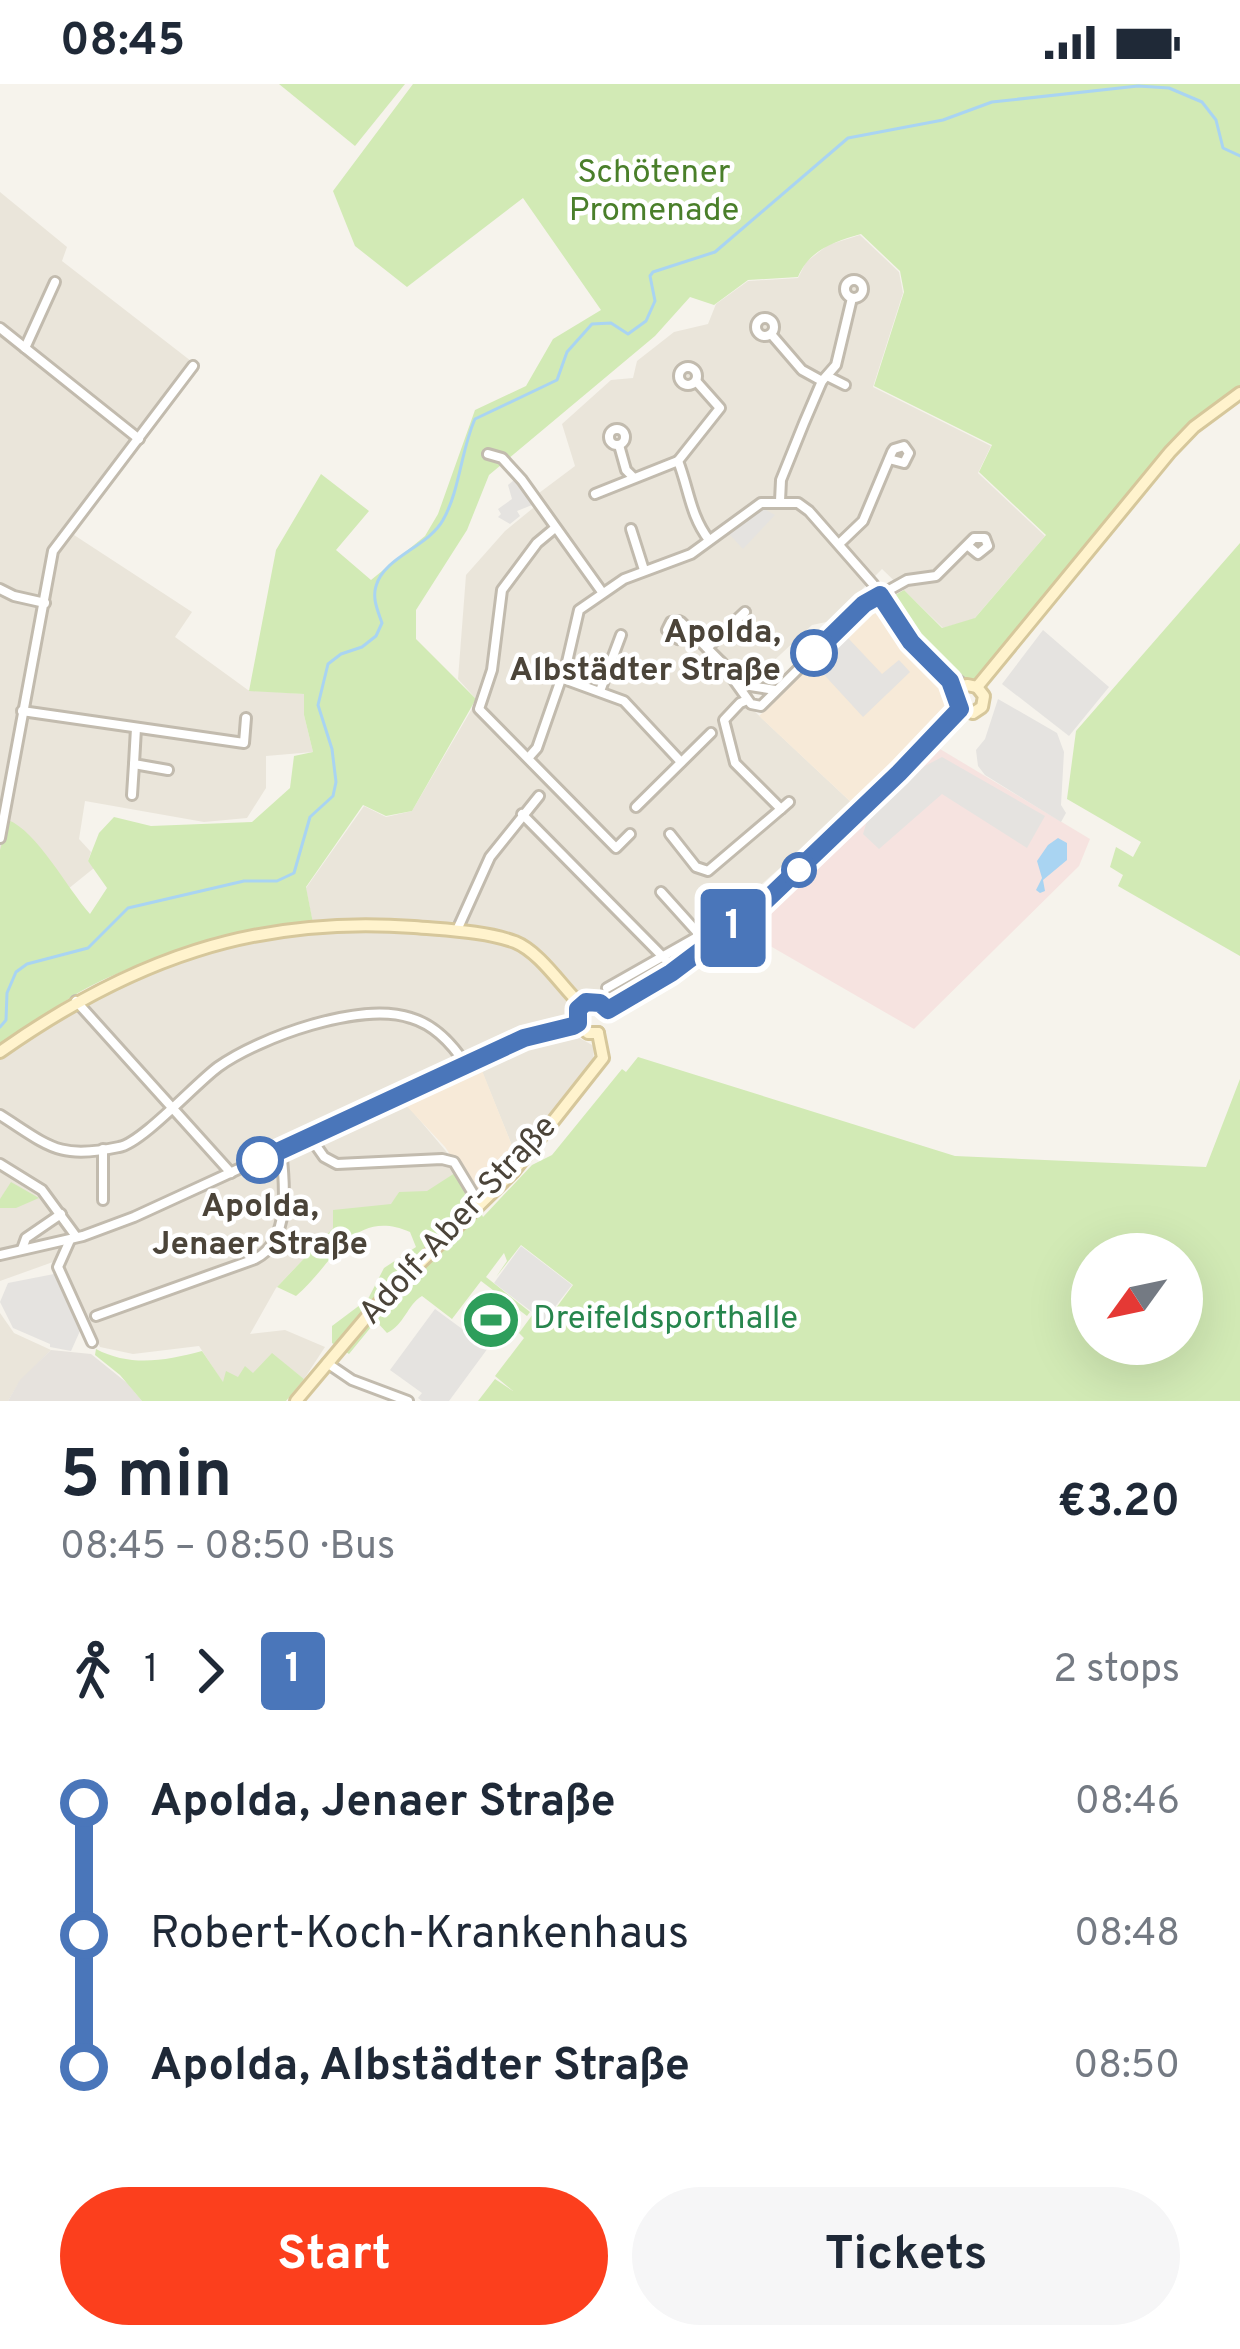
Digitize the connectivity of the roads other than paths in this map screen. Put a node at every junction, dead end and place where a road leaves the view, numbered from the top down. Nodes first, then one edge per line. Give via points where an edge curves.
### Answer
1 (55, 282) dead end
2 (852, 298) dead end
3 (0, 328) edge
4 (770, 334) dead end
5 (25, 348) junction
6 (193, 366) dead end
7 (826, 379) junction
8 (696, 381) dead end
9 (845, 385) dead end
10 (1240, 393) edge
11 (139, 439) junction
12 (619, 446) dead end
13 (488, 454) dead end
14 (889, 459) dead end
15 (678, 461) junction
16 (633, 477) junction
17 (595, 494) dead end
18 (780, 502) junction
19 (555, 528) junction
20 (631, 529) dead end
21 (709, 540) junction
22 (839, 544) junction
23 (967, 545) dead end
24 (644, 570) junction
25 (0, 589) edge
26 (602, 592) junction
27 (880, 595) junction
28 (45, 603) junction
29 (745, 612) dead end
30 (690, 631) dead end
31 (621, 635) dead end
32 (707, 648) junction
33 (721, 662) junction
34 (561, 678) junction
35 (753, 689) junction
36 (966, 689) junction
37 (775, 690) junction
38 (600, 692) junction
39 (749, 700) junction
40 (960, 709) junction
41 (22, 711) junction
42 (246, 718) dead end
43 (136, 728) junction
44 (711, 733) dead end
45 (529, 758) junction
46 (681, 762) junction
47 (134, 764) junction
48 (168, 770) dead end
49 (132, 795) dead end
50 (539, 796) dead end
51 (789, 802) dead end
52 (636, 807) dead end
53 (781, 809) junction
54 (522, 814) junction
55 (630, 834) dead end
56 (670, 834) dead end
57 (0, 838) edge
58 (661, 892) dead end
59 (457, 932) junction
60 (665, 959) junction
61 (607, 988) dead end
62 (75, 1000) junction
63 (581, 1005) junction
64 (608, 1010) junction
65 (578, 1023) junction
66 (598, 1033) junction
67 (0, 1052) edge
68 (466, 1065) junction
69 (172, 1106) junction
70 (0, 1115) edge
71 (310, 1137) junction
72 (103, 1149) junction
73 (281, 1149) junction
74 (0, 1164) edge
75 (231, 1173) junction
76 (103, 1200) dead end
77 (480, 1205) junction
78 (61, 1214) junction
79 (70, 1238) junction
80 (22, 1249) junction
81 (0, 1255) edge
82 (96, 1316) dead end
83 (92, 1342) dead end
84 (327, 1363) junction
85 (296, 1401) edge
86 (408, 1401) edge

1 - 5 street
2 - 7 street
3 - 5 street
4 - 7 street via 802,370
5 - 11 street
6 - 11 street
7 - 9 street
7 - 18 street via 781,480
8 - 15 street via 720,408
10 - 36 main road via 1194,427
11 - 28 street via 53,551
12 - 16 street
13 - 19 street via 508,463
14 - 22 street via 863,521
15 - 16 street
15 - 21 street via 692,517
16 - 17 street
18 - 21 street via 761,502
18 - 22 street via 797,503
19 - 26 street
19 - 45 street via 502,590 479,709
20 - 24 street
21 - 24 street via 681,560
22 - 27 street
23 - 27 street via 935,577
24 - 26 street
25 - 28 street
26 - 34 street via 576,618
27 - 36 street via 911,642
27 - 37 street
28 - 41 street
29 - 32 street
30 - 32 street
31 - 38 street
32 - 33 street
33 - 35 street
33 - 39 street
34 - 38 street
34 - 45 street
35 - 37 street
35 - 39 street
36 - 40 main road
36 - 40 main road via 984,696 982,707
37 - 39 street via 761,706
38 - 46 street via 625,702
39 - 53 street via 728,713 724,730 735,763
40 - 64 main road via 760,906
41 - 43 street
41 - 57 street
42 - 43 street via 244,743
43 - 47 street
44 - 46 street
45 - 55 street via 616,848
46 - 52 street
47 - 48 street
47 - 49 street
50 - 54 street
51 - 53 street
53 - 56 street via 708,871
54 - 59 street via 490,856
54 - 60 street
58 - 60 street via 697,932
59 - 62 main road via 352,925 246,938 181,955
59 - 63 main road via 519,944
60 - 61 street
62 - 67 main road
62 - 69 street
63 - 64 main road via 596,1001
63 - 65 main road
64 - 66 main road
65 - 66 main road
65 - 68 street
66 - 77 main road, Adolf-Aber-Straße via 596,1069
68 - 69 street via 412,1018 358,1017 243,1052
68 - 71 street
69 - 72 street via 126,1145
69 - 75 street
70 - 72 street via 57,1151
71 - 73 street
71 - 77 street via 337,1164 454,1162
72 - 76 street
73 - 75 street
73 - 82 street via 281,1232 272,1249
74 - 78 street
75 - 79 street
77 - 84 main road, Adolf-Aber-Straße
78 - 79 street
78 - 80 street
79 - 80 street
79 - 83 street via 58,1268
80 - 81 street
84 - 85 main road, Adolf-Aber-Straße
84 - 86 street

